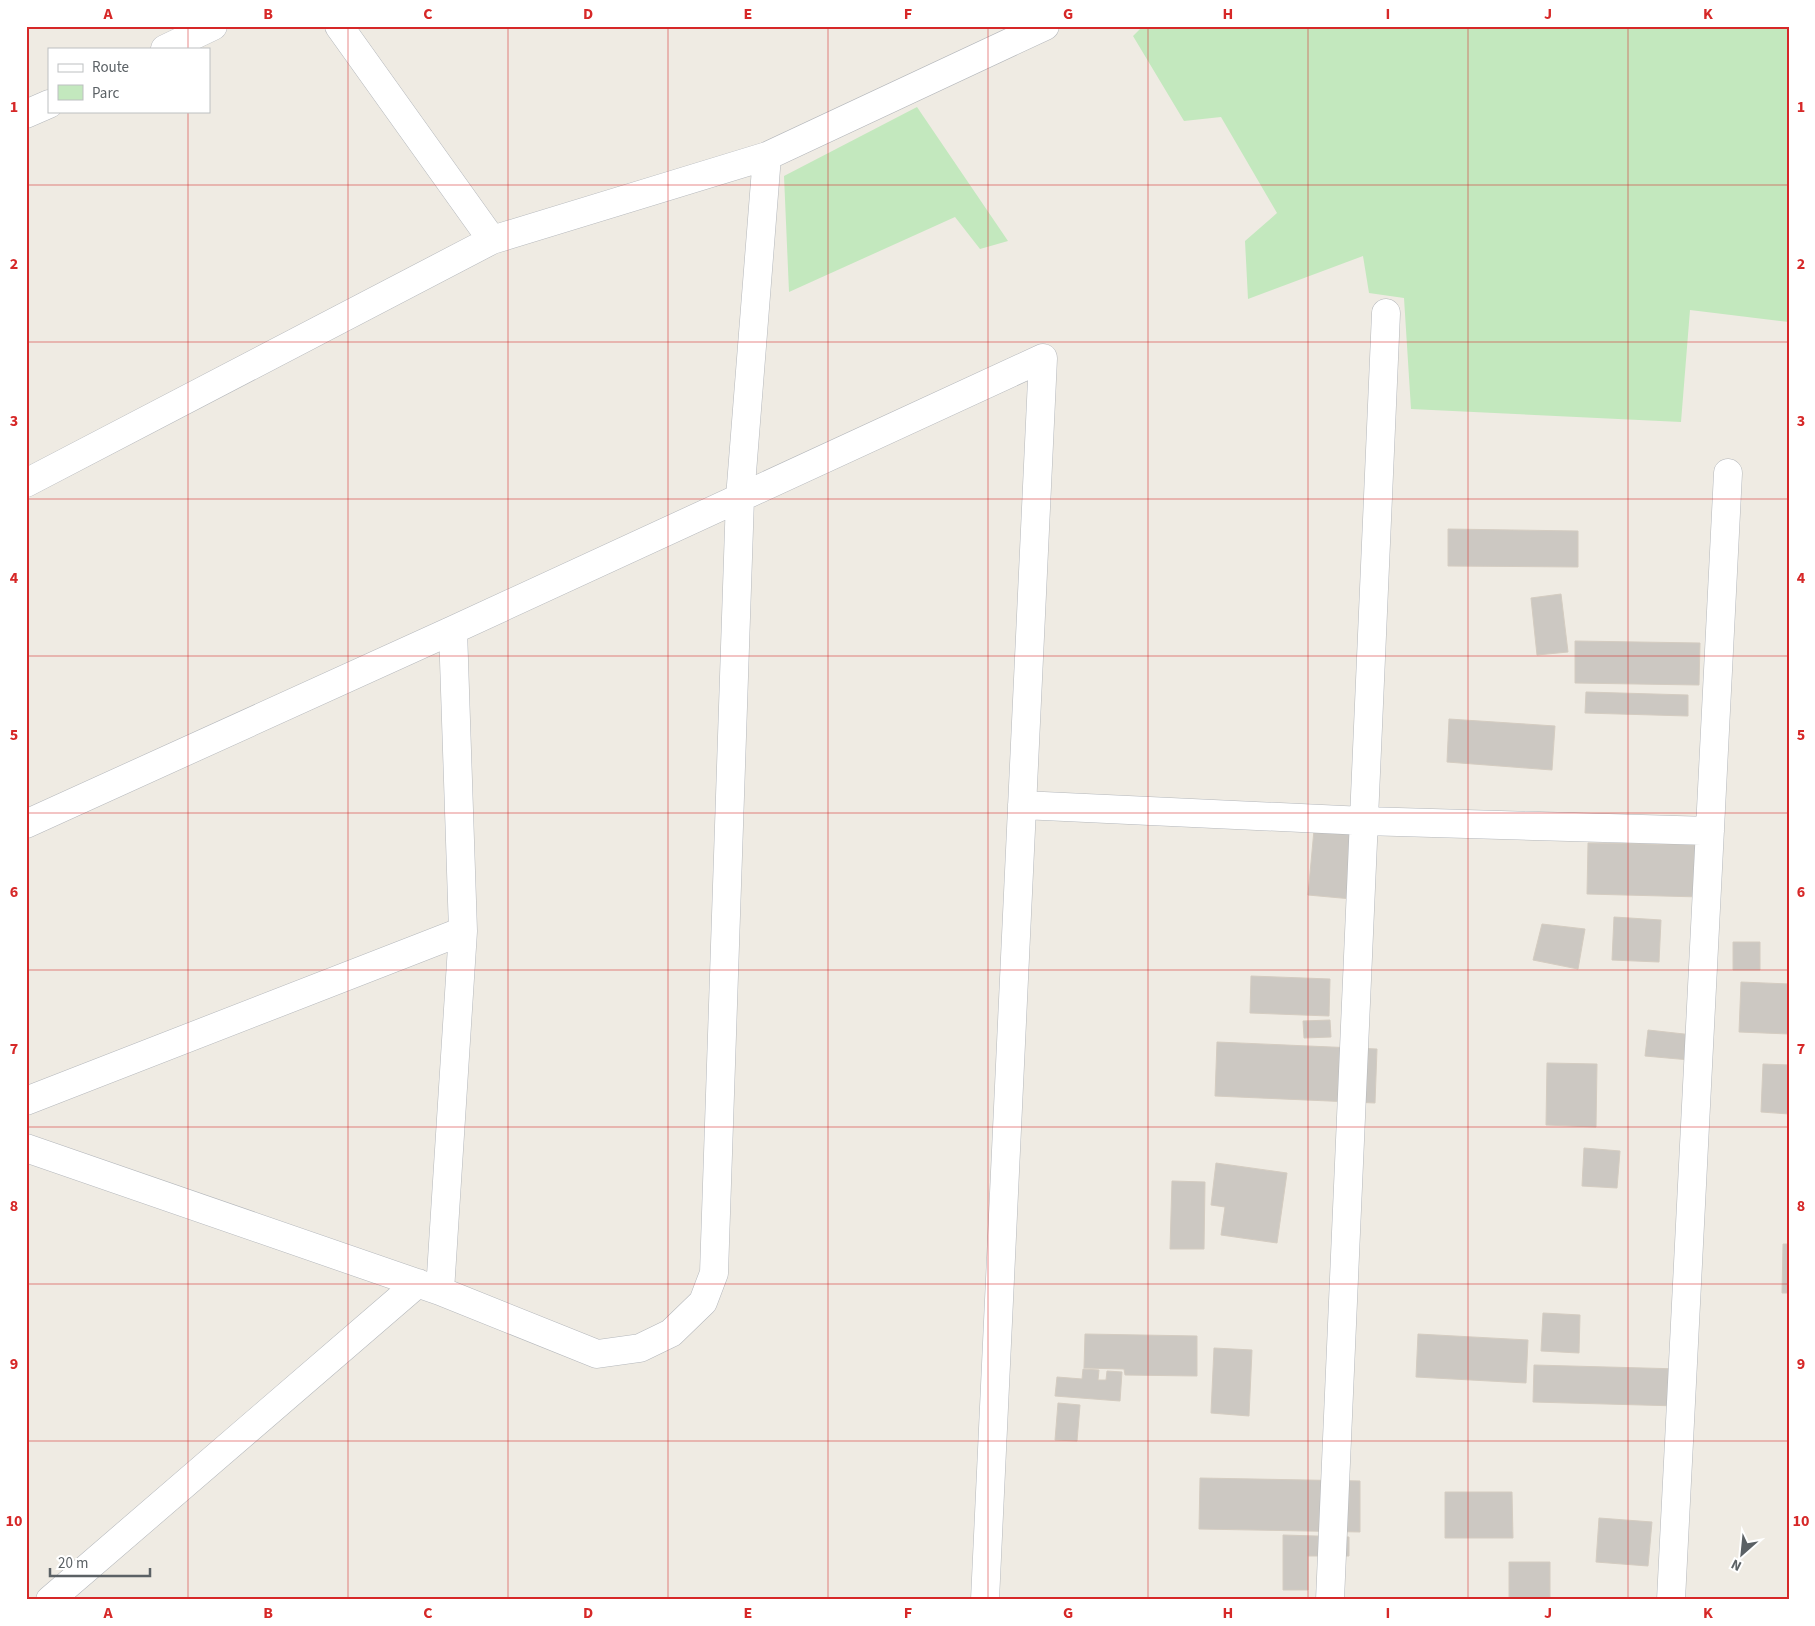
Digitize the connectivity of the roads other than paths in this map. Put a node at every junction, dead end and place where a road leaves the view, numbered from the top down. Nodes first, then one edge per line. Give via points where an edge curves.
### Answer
1 (213, 26) edge
2 (339, 26) edge
3 (1045, 26) edge
4 (168, 48) edge
5 (767, 156) junction
6 (492, 240) junction
7 (1386, 313) dead end
8 (1728, 473) dead end
9 (26, 483) edge
10 (740, 498) junction
11 (453, 630) junction
12 (1022, 805) junction
13 (1364, 821) junction
14 (26, 824) edge
15 (1710, 831) junction
16 (463, 931) junction
17 (26, 1101) edge
18 (26, 1148) edge
19 (429, 1287) junction
20 (50, 1600) edge
21 (985, 1600) edge
22 (1330, 1600) edge
23 (1671, 1600) edge

1 - 4 street
2 - 6 street
3 - 5 street
5 - 6 street
5 - 10 street
6 - 9 street
7 - 13 street
8 - 15 street
10 - 11 street
10 - 12 street via 1043,358
10 - 19 street via 714,1273 703,1302 671,1333 640,1348 598,1354
11 - 14 street
11 - 16 street
12 - 13 street
12 - 21 street
13 - 15 street
13 - 22 street
15 - 23 street
16 - 17 street
16 - 19 street
18 - 19 street
19 - 20 street

